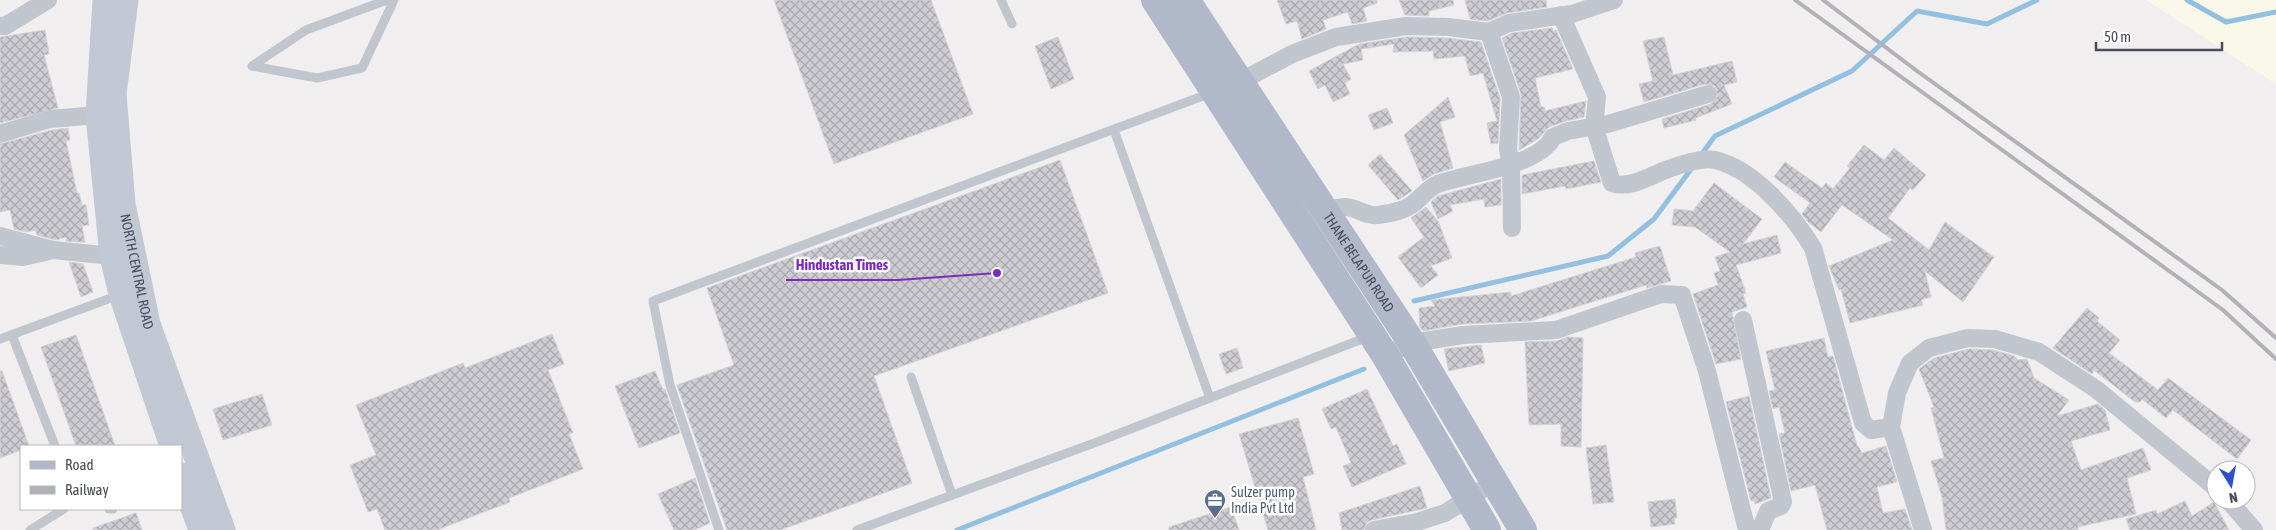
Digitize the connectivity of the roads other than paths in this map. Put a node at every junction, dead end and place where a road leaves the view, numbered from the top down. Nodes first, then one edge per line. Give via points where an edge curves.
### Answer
1 (48, 0) edge
2 (105, 0) edge
3 (126, 0) edge
4 (387, 0) edge
5 (394, 0) edge
6 (1000, 0) edge
7 (1155, 0) edge
8 (1186, 0) edge
9 (1614, 0) edge
10 (1561, 15) junction
11 (1012, 24) dead end
12 (0, 26) edge
13 (1488, 32) junction
14 (1242, 82) junction
15 (1216, 92) junction
16 (1708, 94) dead end
17 (98, 114) junction
18 (1594, 126) junction
19 (1114, 130) junction
20 (0, 134) edge
21 (1511, 164) junction
22 (1326, 212) junction
23 (1512, 228) dead end
24 (0, 236) edge
25 (53, 250) junction
26 (0, 255) edge
27 (112, 256) junction
28 (121, 294) junction
29 (1743, 320) dead end
30 (12, 335) junction
31 (0, 339) edge
32 (1412, 343) junction
33 (1379, 345) junction
34 (910, 377) dead end
35 (1210, 398) junction
36 (1891, 427) junction
37 (55, 445) edge
38 (172, 445) edge
39 (182, 480) edge
40 (2206, 480) edge
41 (1494, 482) junction
42 (952, 495) junction
43 (1468, 498) junction
44 (62, 510) edge
45 (2237, 510) edge
46 (30, 530) edge
47 (201, 530) edge
48 (222, 530) edge
49 (719, 530) edge
50 (857, 530) edge
51 (1378, 530) edge
52 (1487, 530) edge
53 (1523, 530) edge
54 (1747, 530) edge
55 (1760, 530) edge
56 (1923, 530) edge
57 (2254, 530) edge

1 - 12 street
2 - 17 main road, NORTH CENTRAL ROAD
3 - 48 main road, NORTH CENTRAL ROAD via 114,94 123,204 148,324
4 - 5 lane via 306,30 252,66 317,78 362,68
6 - 11 lane
7 - 15 main road, THANE BELAPUR ROAD
8 - 14 main road, THANE BELAPUR ROAD
9 - 10 street
10 - 13 street via 1509,23
10 - 18 street via 1597,97
13 - 14 street via 1406,26 1336,38 1292,54
13 - 21 street via 1511,97 1508,149
14 - 15 street
14 - 22 main road, THANE BELAPUR ROAD
15 - 19 lane
15 - 33 main road, THANE BELAPUR ROAD
16 - 18 street
17 - 20 street via 50,120
17 - 27 main road, NORTH CENTRAL ROAD
18 - 21 street via 1553,137 1549,146
18 - 36 street via 1612,183 1618,186 1687,163 1714,160 1749,176 1781,204 1813,248 1863,423 1871,430
19 - 35 lane
19 - 49 lane via 653,301 670,385
21 - 22 street via 1435,185 1402,210 1375,216 1344,206
21 - 23 street
22 - 32 main road, THANE BELAPUR ROAD
24 - 25 street
25 - 26 street via 23,257
25 - 27 street
27 - 28 main road, NORTH CENTRAL ROAD
28 - 30 lane
28 - 38 main road, NORTH CENTRAL ROAD
29 - 55 street via 1783,502 1768,511
30 - 31 lane
30 - 37 lane
32 - 33 street
32 - 41 main road, THANE BELAPUR ROAD
32 - 54 street via 1463,335 1556,330 1661,294 1682,295 1707,371
33 - 35 lane
33 - 43 main road, THANE BELAPUR ROAD
34 - 42 lane
35 - 42 lane
36 - 40 street via 1897,392 1910,363 1929,348 1968,338 1995,339 2040,352 2096,389
36 - 56 street
39 - 47 main road
41 - 43 street
41 - 53 main road, THANE BELAPUR ROAD
42 - 50 lane
43 - 51 street via 1445,513
43 - 52 main road, THANE BELAPUR ROAD
44 - 46 lane
45 - 57 street

